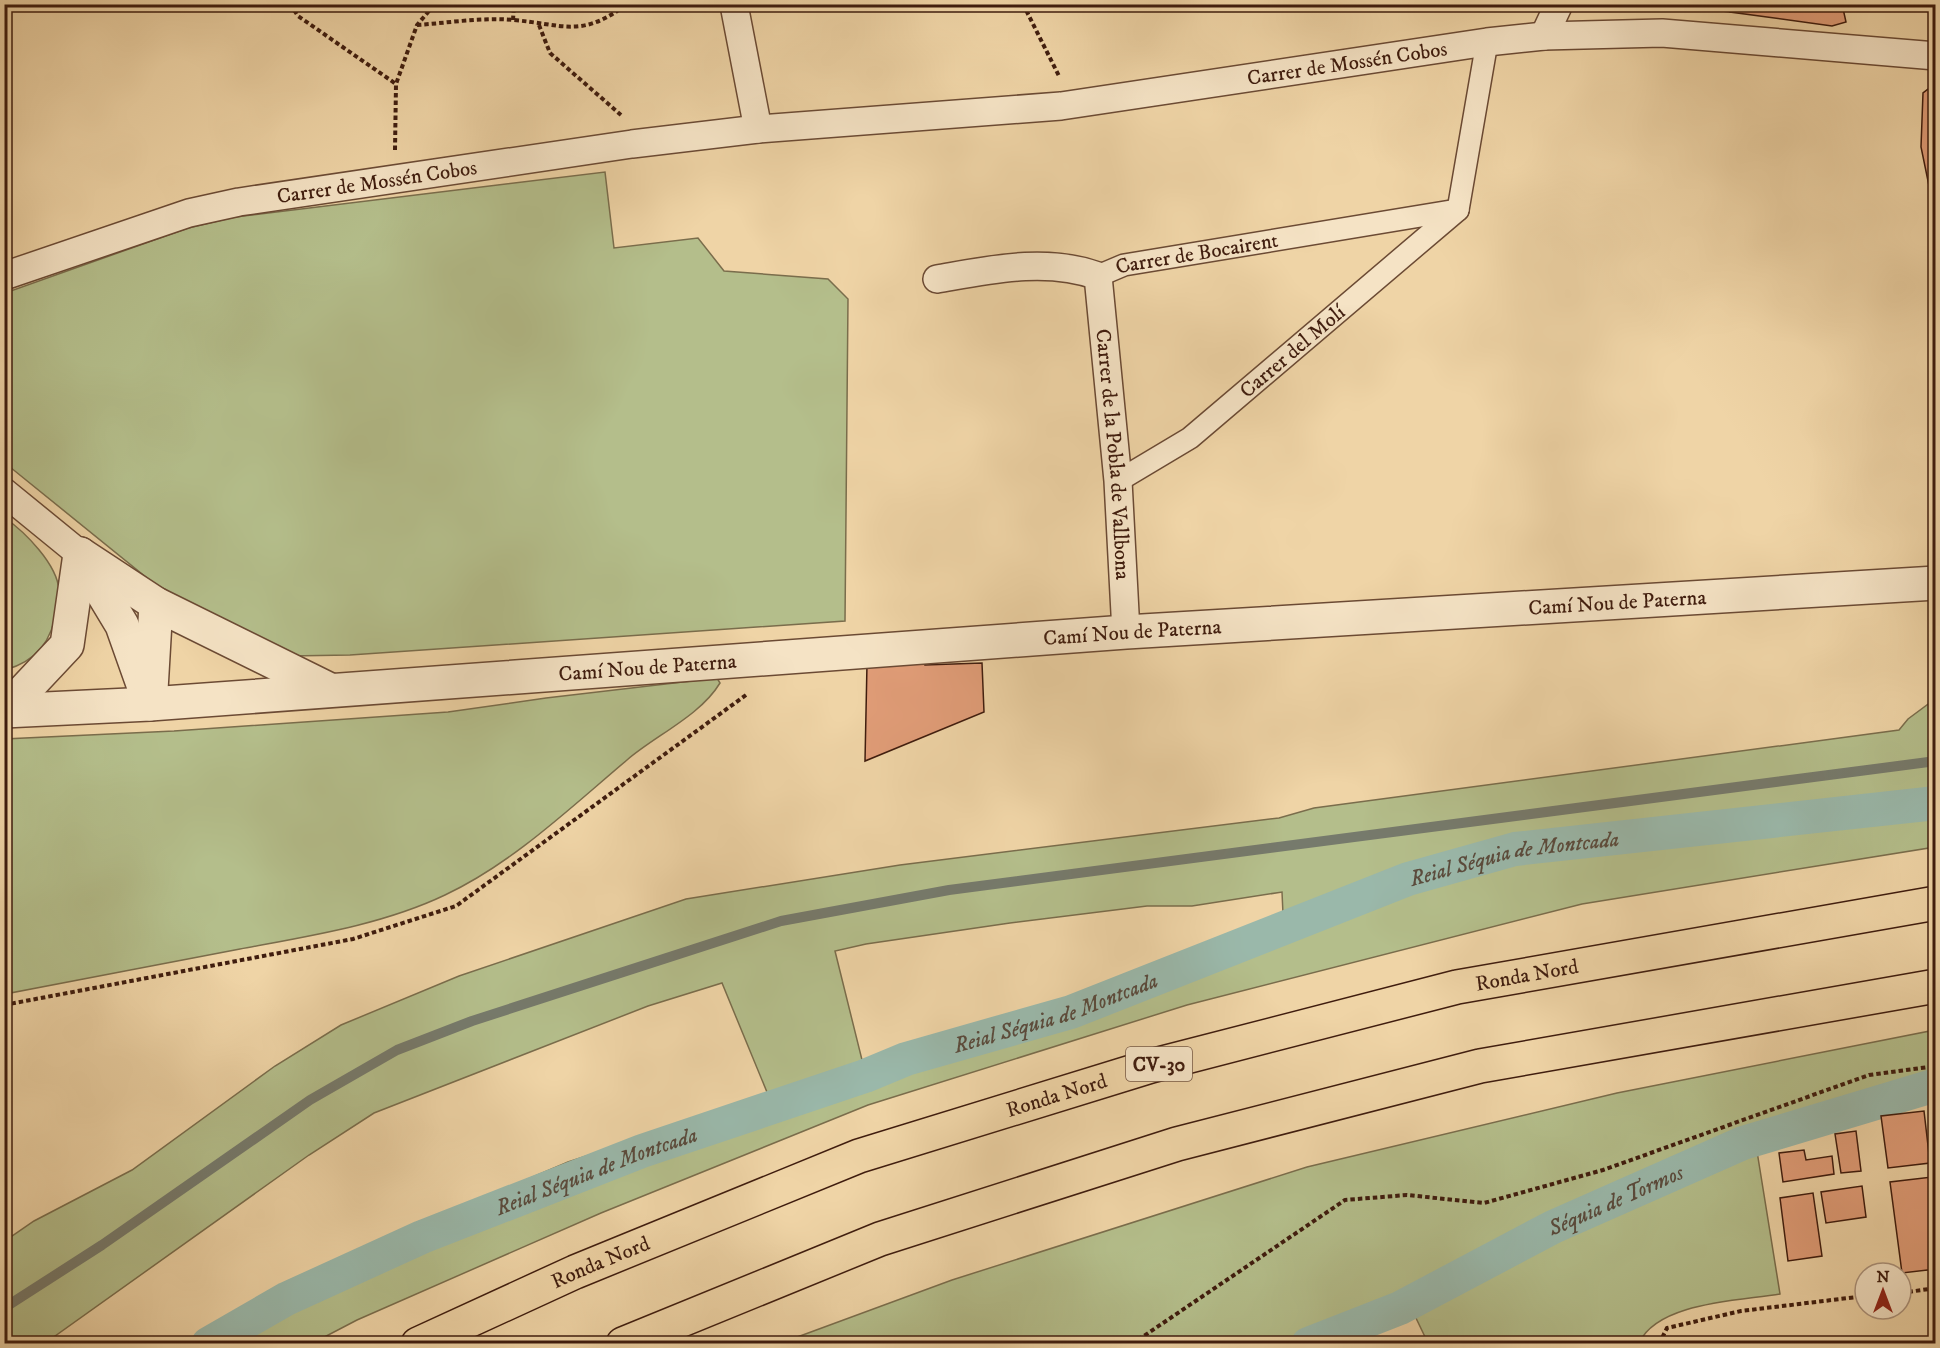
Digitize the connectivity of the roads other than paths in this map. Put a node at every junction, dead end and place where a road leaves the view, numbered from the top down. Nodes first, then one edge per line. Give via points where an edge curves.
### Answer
1 (1559, 4) edge
2 (735, 10) dead end
3 (1544, 36) junction
4 (1487, 42) junction
5 (1935, 56) edge
6 (758, 129) junction
7 (1458, 210) junction
8 (4, 276) edge
9 (1098, 276) junction
10 (937, 279) dead end
11 (1118, 481) junction
12 (4, 492) edge
13 (80, 554) junction
14 (1935, 583) edge
15 (156, 604) junction
16 (1126, 632) junction
17 (330, 690) junction
18 (150, 704) junction
19 (5, 711) edge
20 (1935, 903) edge
21 (1935, 986) edge
22 (418, 1344) edge
23 (623, 1344) edge

1 - 3 street
2 - 6 street
3 - 4 street, Carrer de Mossén Cobos
3 - 5 street, Carrer de Mossén Cobos via 1687,34
4 - 6 street, Carrer de Mossén Cobos via 1073,104
4 - 7 street
6 - 8 street, Carrer de Mossén Cobos via 238,202 189,213
7 - 9 street, Carrer de Bocairent via 1124,265
7 - 11 street, Carrer del Molí via 1190,438
9 - 10 street, Carrer de Bocairent via 1022,265
9 - 11 street, Carrer de la Pobla de Vallbona
11 - 16 street, Carrer de la Pobla de Vallbona
12 - 13 street
13 - 15 street
13 - 18 street via 122,625
13 - 19 street via 67,645
14 - 16 street, Camí Nou de Paterna
15 - 17 street
15 - 18 street
16 - 17 street, Camí Nou de Paterna
17 - 18 street, Camí Nou de Paterna
18 - 19 street, Camí Nou de Paterna
20 - 22 highway, Ronda Nord / CV-30 via 1457,987 1151,1066 859,1156 575,1272
21 - 23 highway via 1480,1066 1177,1144 880,1239

